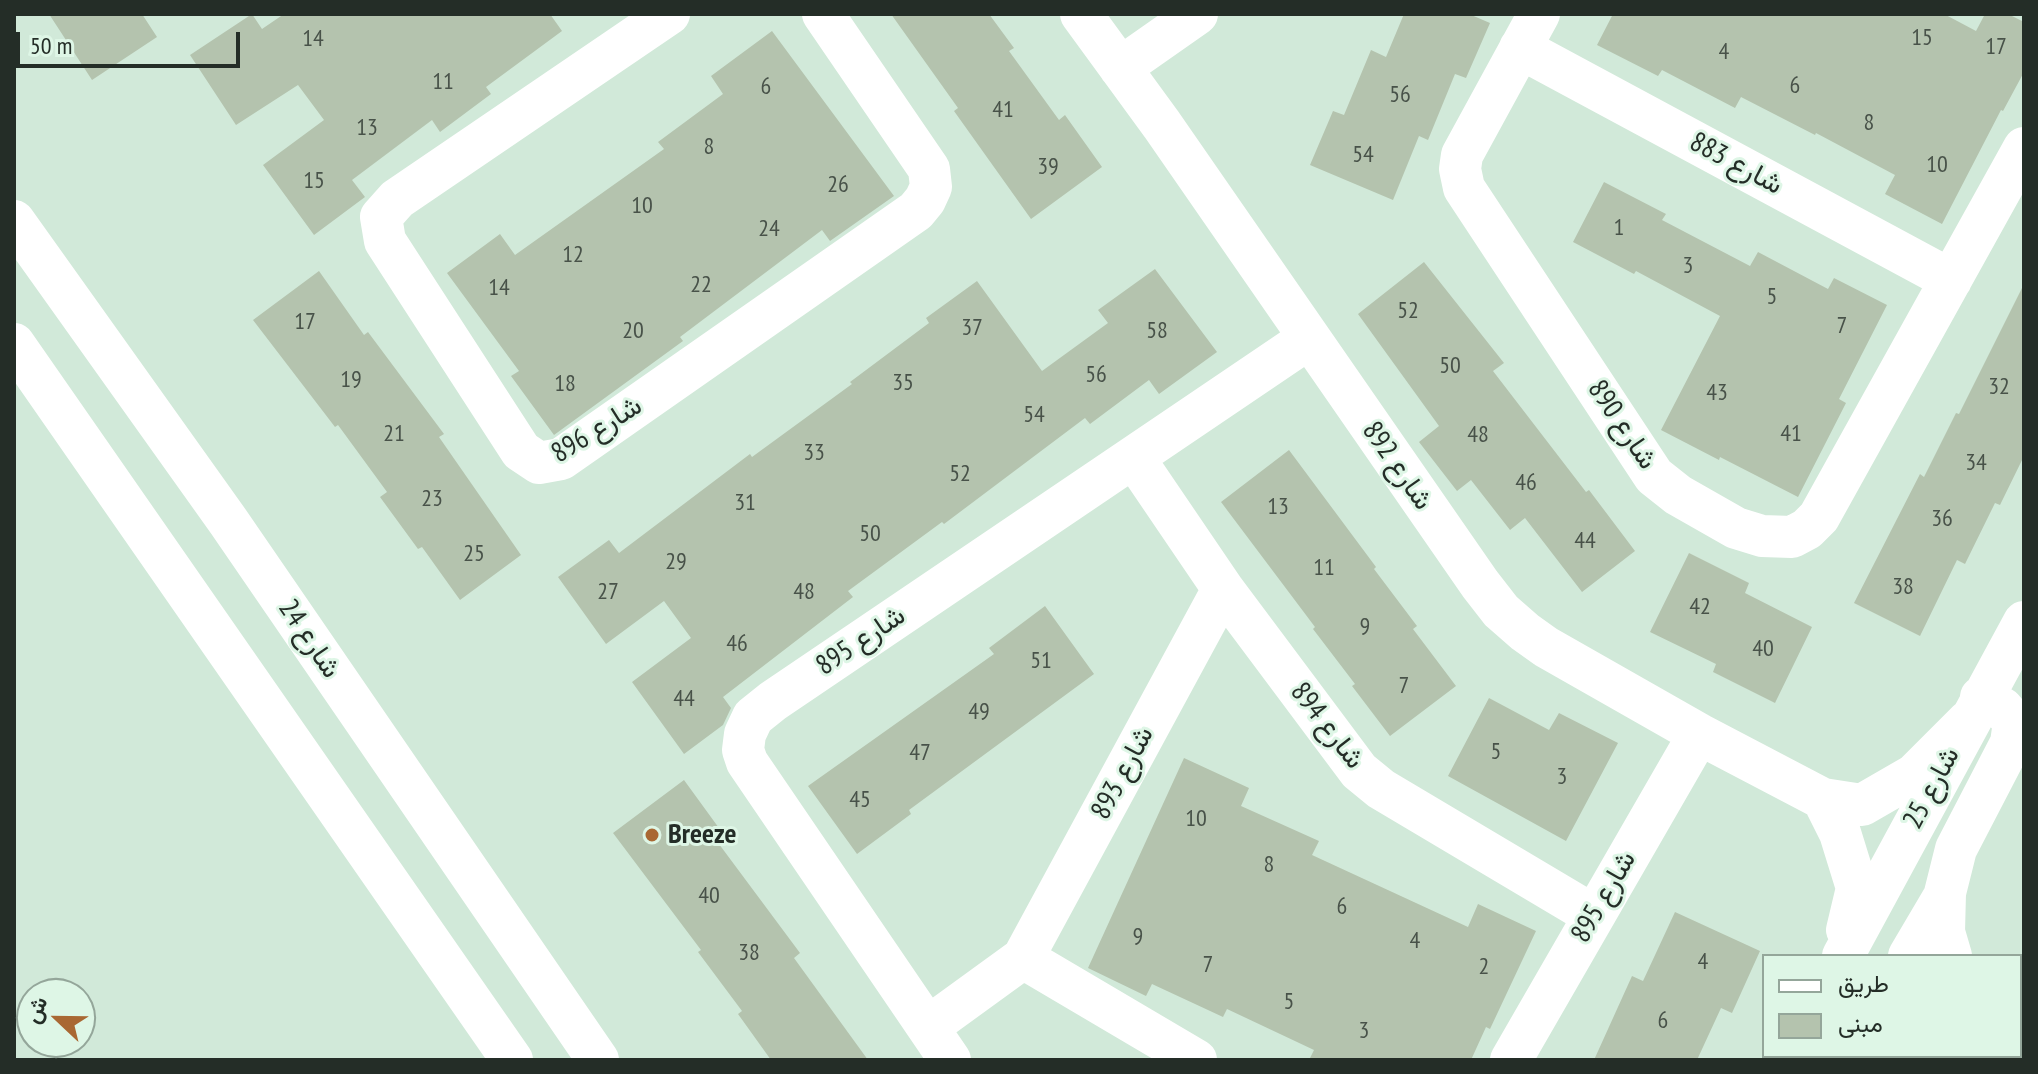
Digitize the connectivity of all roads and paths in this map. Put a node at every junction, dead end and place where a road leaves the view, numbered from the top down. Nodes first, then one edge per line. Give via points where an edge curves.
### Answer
1 (669, 14) edge
2 (823, 14) edge
3 (1081, 14) edge
4 (1197, 14) edge
5 (1530, 31) edge
6 (1120, 68) junction
7 (2024, 148) edge
8 (14, 221) edge
9 (1951, 280) junction
10 (1308, 339) junction
11 (14, 344) edge
12 (1134, 458) junction
13 (1223, 589) junction
14 (2024, 622) edge
15 (1975, 709) junction
16 (1699, 734) junction
17 (2024, 749) edge
18 (1823, 799) junction
19 (1945, 893) junction
20 (1593, 915) junction
21 (1842, 954) edge
22 (1843, 954) edge
23 (1910, 954) edge
24 (1950, 954) edge
25 (1023, 958) junction
26 (939, 1043) edge
27 (512, 1060) edge
28 (598, 1060) edge
29 (1196, 1060) edge
30 (1511, 1060) edge

1 - 2 street, شارع 896 via 397,199 381,217 385,241 521,451 539,463 561,459 925,200 931,187 929,169
3 - 6 street, شارع 892
4 - 6 street
5 - 9 street, شارع 883
5 - 9 street, شارع 890 via 1462,155 1464,188 1654,476 1678,495 1736,528 1762,536 1792,537 1807,529 1819,517
6 - 10 street, شارع 892
7 - 9 street, شارع 890
8 - 28 street, شارع 24 via 228,521
10 - 12 street, شارع 895
10 - 16 street, شارع 892 via 1501,611 1546,647
11 - 27 street
12 - 13 street, شارع 894
12 - 26 street, شارع 895 via 773,701 753,717 745,734 747,762
13 - 20 street, شارع 894 via 1359,771
13 - 25 street, شارع 893
14 - 15 street, شارع 25
15 - 18 street, شارع 892 via 1914,775 1862,805
15 - 19 street via 2002,708 2014,722 2011,743 1956,849
15 - 22 street, شارع 25
16 - 18 street, شارع 892
16 - 20 street, شارع 895
17 - 19 street
18 - 21 street via 1857,888
19 - 23 street
19 - 24 street via 1944,932
20 - 30 street, شارع 895
25 - 26 street, شارع 893
25 - 29 street

